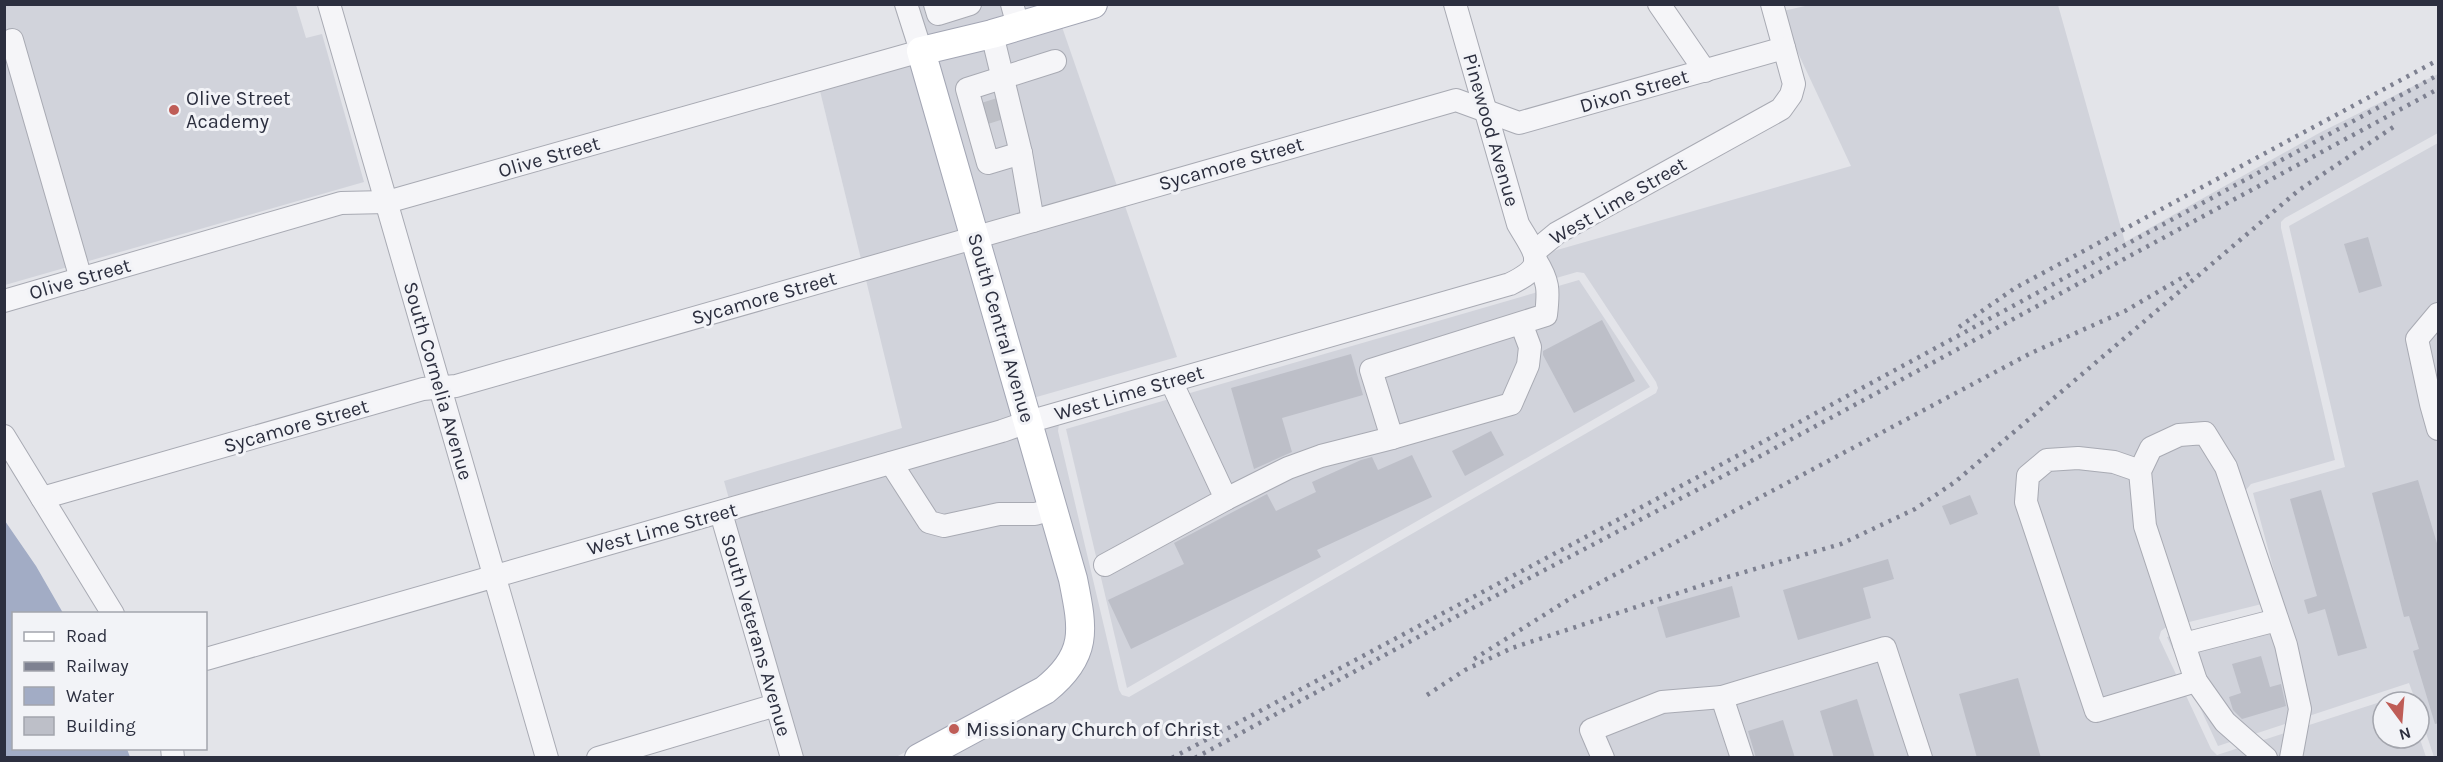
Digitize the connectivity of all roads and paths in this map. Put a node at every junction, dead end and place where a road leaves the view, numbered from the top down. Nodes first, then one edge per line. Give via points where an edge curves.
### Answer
1 (329, 4) edge
2 (906, 4) edge
3 (935, 4) edge
4 (970, 4) edge
5 (1093, 4) edge
6 (1455, 4) edge
7 (1659, 4) edge
8 (1772, 4) edge
9 (1007, 21) edge
10 (12, 40) dead end
11 (1784, 48) junction
12 (921, 51) junction
13 (1055, 61) dead end
14 (1705, 71) junction
15 (1004, 76) junction
16 (1485, 110) junction
17 (992, 111) junction
18 (942, 124) junction
19 (1021, 153) junction
20 (988, 164) junction
21 (956, 174) junction
22 (387, 202) junction
23 (1034, 220) junction
24 (974, 238) junction
25 (1535, 255) junction
26 (81, 279) junction
27 (4, 301) edge
28 (2439, 314) edge
29 (1521, 323) junction
30 (1171, 381) junction
31 (440, 387) junction
32 (1028, 422) junction
33 (2439, 429) edge
34 (4, 436) edge
35 (1392, 438) junction
36 (891, 464) junction
37 (2140, 471) junction
38 (42, 498) junction
39 (1226, 499) junction
40 (1053, 509) junction
41 (721, 513) junction
42 (1105, 565) dead end
43 (494, 575) junction
44 (111, 612) edge
45 (2277, 620) junction
46 (2184, 644) junction
47 (207, 659) edge
48 (2196, 681) junction
49 (1722, 697) junction
50 (776, 705) junction
51 (547, 758) edge
52 (598, 758) edge
53 (792, 758) edge
54 (919, 758) edge
55 (1603, 758) edge
56 (1742, 758) edge
57 (1921, 758) edge
58 (2266, 758) edge
59 (2291, 758) edge

1 - 22 street, South Cornelia Avenue
2 - 12 street, South Central Avenue
3 - 4 street via 938,14
5 - 9 main road, Olive Street
6 - 16 street, Pinewood Avenue
7 - 14 street
8 - 11 street
9 - 12 main road, Olive Street
9 - 15 street
10 - 26 street
11 - 14 street, Dixon Street
11 - 25 street, West Lime Street via 1794,84 1782,110 1557,232
12 - 18 main road, South Central Avenue
12 - 22 street, Olive Street
13 - 15 street
14 - 16 street, Dixon Street via 1519,123
15 - 17 street
15 - 17 street via 967,89
16 - 23 street, Sycamore Street via 1456,100
16 - 25 street, Pinewood Avenue via 1518,224
17 - 18 street
17 - 19 street
17 - 20 street
18 - 21 main road, South Central Avenue
19 - 20 street
19 - 23 street
20 - 21 street
21 - 24 main road, South Central Avenue
22 - 26 street, Olive Street via 341,203
22 - 31 street, South Cornelia Avenue
23 - 24 street, Sycamore Street
24 - 31 street, Sycamore Street via 456,386
24 - 32 main road, South Central Avenue
25 - 29 street, Pinewood Avenue via 1546,275 1549,291 1546,315
25 - 30 street, West Lime Street via 1531,272 1510,284
26 - 27 street, Olive Street
28 - 33 street via 2417,339
29 - 35 street via 1530,347 1528,365 1512,404
29 - 35 street via 1371,370
30 - 32 street, West Lime Street
30 - 39 street
31 - 38 street, Sycamore Street
31 - 43 street, South Cornelia Avenue
32 - 36 street, West Lime Street
32 - 40 main road, South Central Avenue
34 - 38 street
35 - 39 street via 1288,468
36 - 40 street via 928,522 944,526 999,514 1035,514
36 - 41 street, West Lime Street
37 - 45 street via 2151,447 2179,435 2205,433 2226,467
37 - 46 street via 2145,526
37 - 48 street via 2114,462 2047,460 2028,476 2026,502 2096,711
38 - 44 street
39 - 42 street
40 - 54 main road, South Central Avenue via 1081,615 1082,634 1076,653 1060,678 1045,690
41 - 43 street, West Lime Street
41 - 50 street, South Veterans Avenue
43 - 47 street, West Lime Street
43 - 51 street, South Cornelia Avenue
45 - 46 street
45 - 59 street via 2300,709
46 - 48 street
48 - 58 street via 2225,722
49 - 55 street via 1662,702 1591,730
49 - 56 street
49 - 57 street via 1885,648
50 - 52 street
50 - 53 street, South Veterans Avenue

